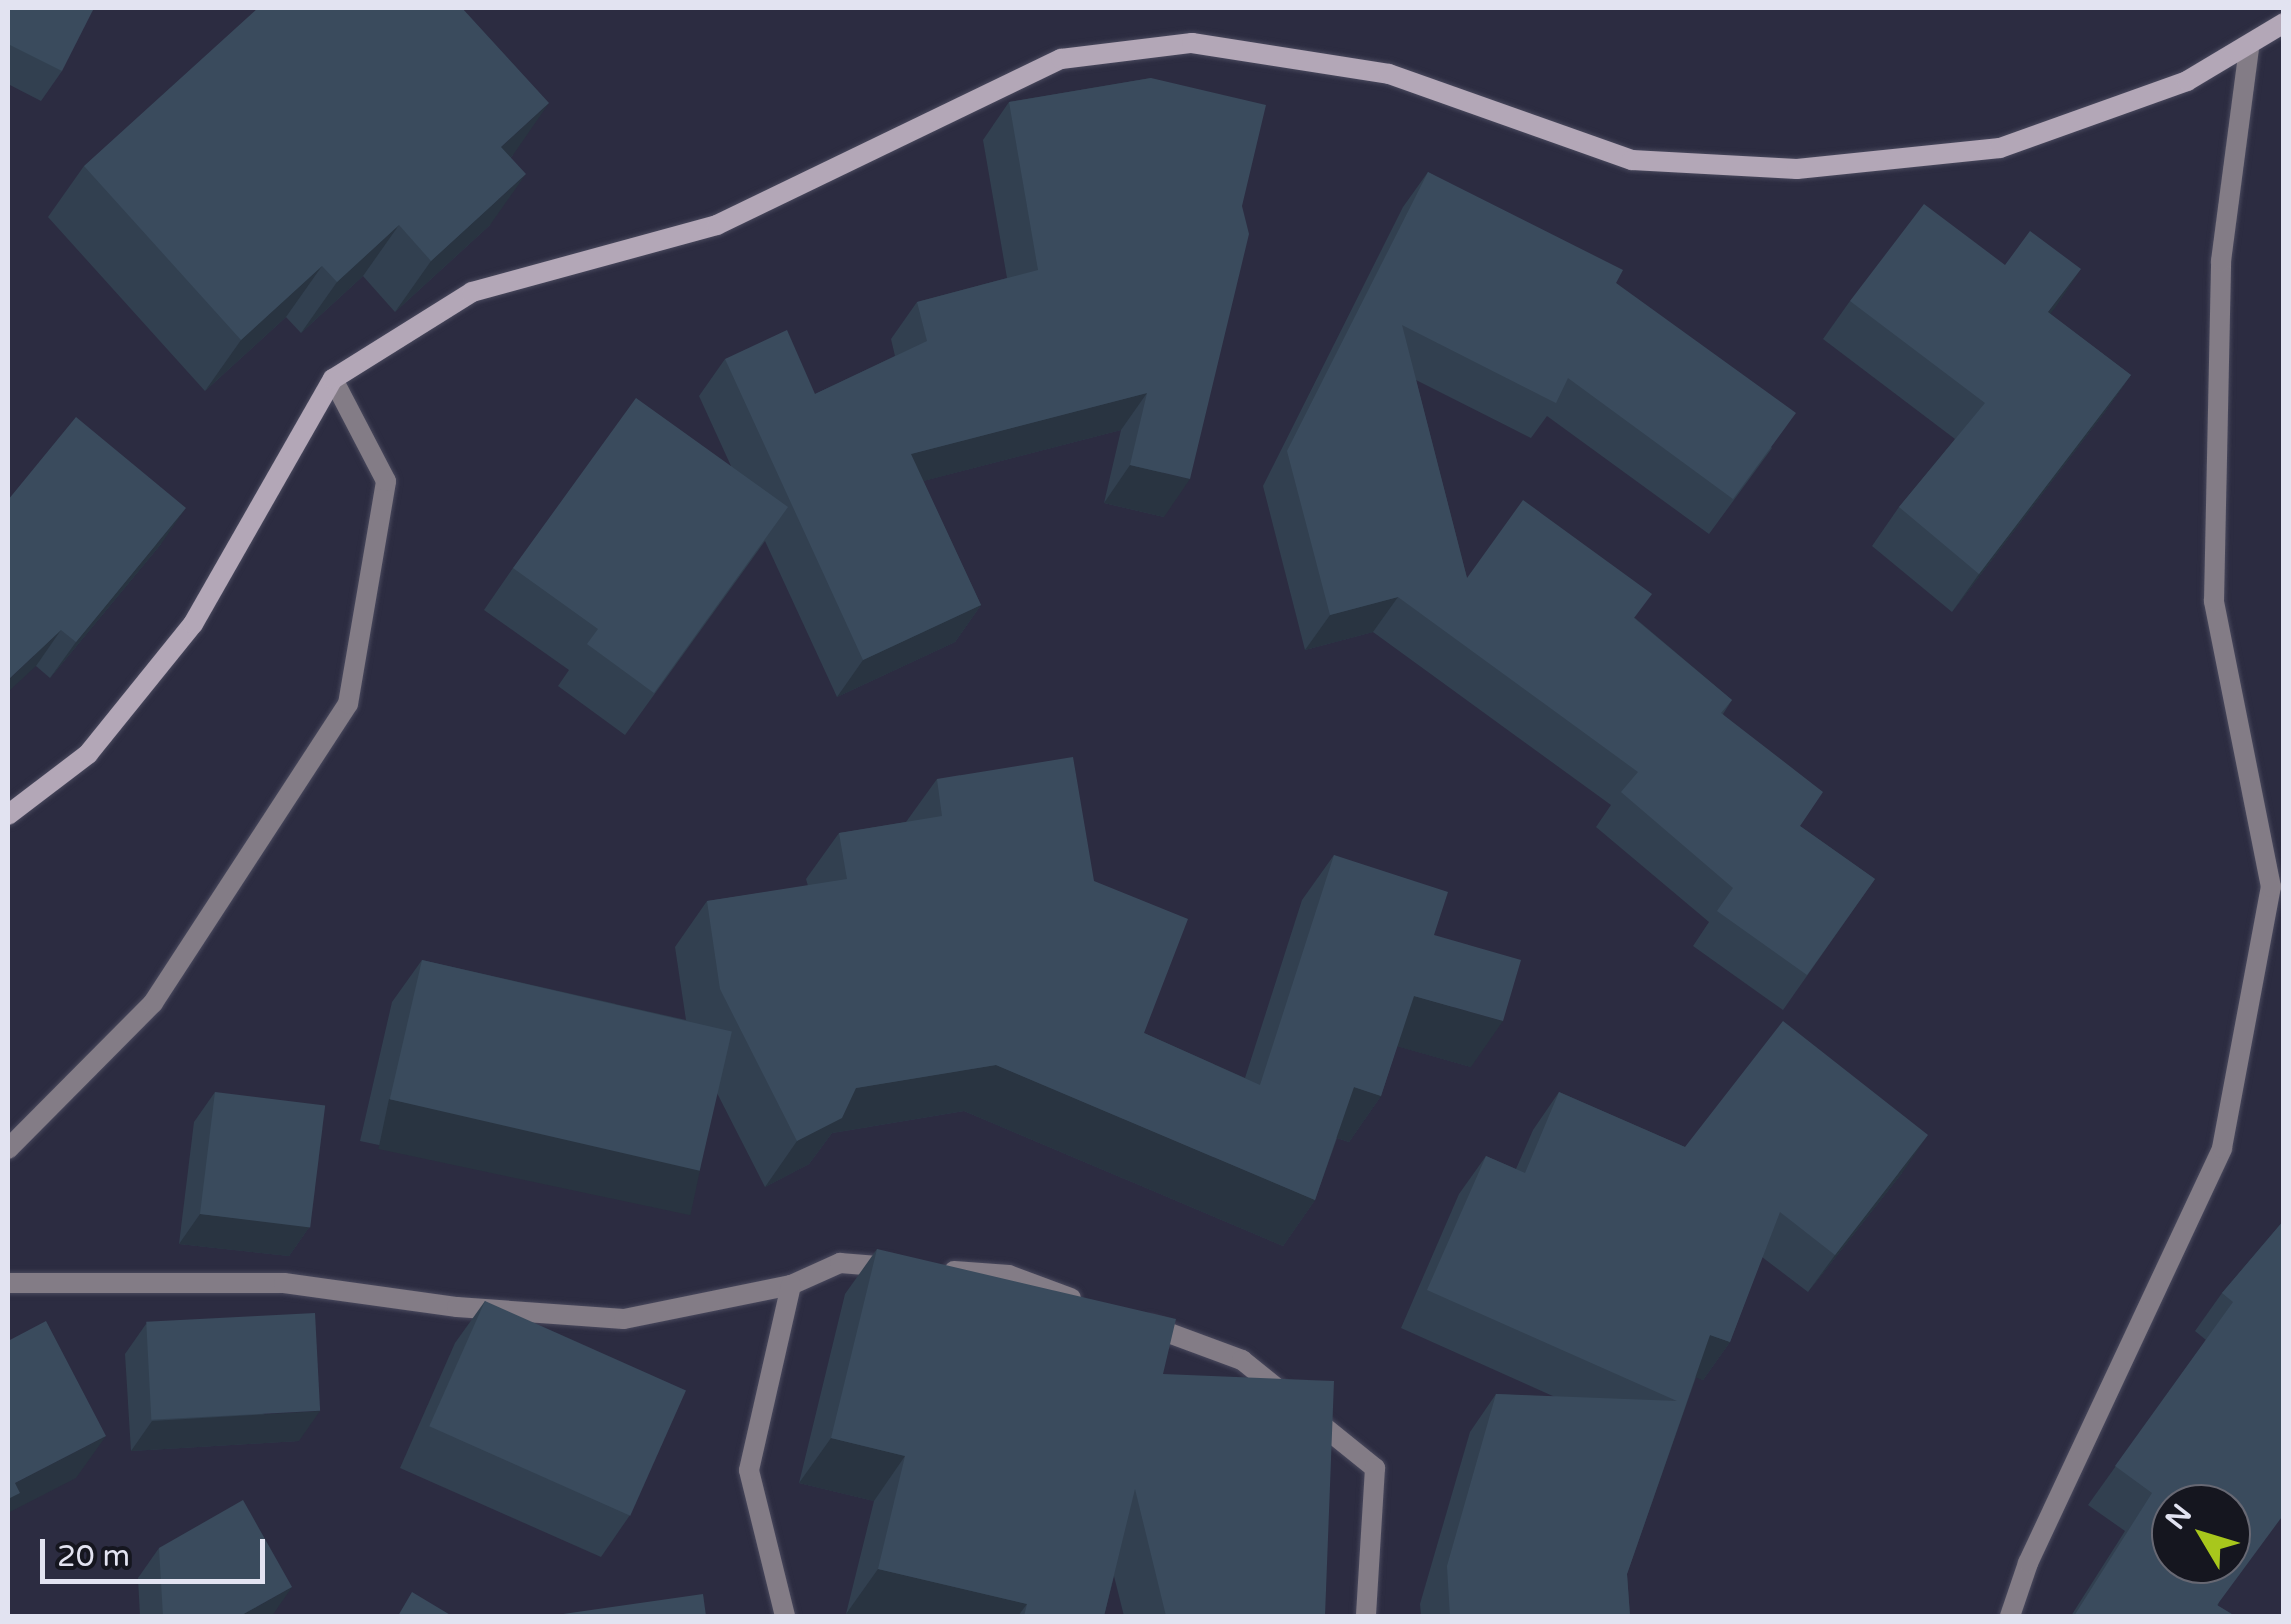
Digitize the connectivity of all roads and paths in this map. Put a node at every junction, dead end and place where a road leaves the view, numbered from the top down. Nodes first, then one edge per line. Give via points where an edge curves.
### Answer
1 (2284, 23) edge
2 (2249, 49) junction
3 (333, 379) junction
4 (8, 814) edge
5 (8, 1150) edge
6 (8, 1283) edge
7 (791, 1285) junction
8 (1099, 1308) edge
9 (1134, 1320) edge
10 (785, 1616) edge
11 (1366, 1616) edge
12 (2010, 1616) edge

1 - 2 main road
2 - 3 main road via 2187,81 2000,148 1797,169 1632,160 1389,74 1192,43 1061,59 718,225 472,292
2 - 12 street via 2221,262 2214,600 2271,887 2222,1148 2028,1563
3 - 4 main road via 192,624 88,754
3 - 5 street via 386,481 348,704 153,1002
6 - 7 street via 284,1284 458,1307 624,1319
7 - 8 street via 840,1263 1009,1275
7 - 10 street via 749,1470
9 - 11 street via 1242,1360 1375,1468

